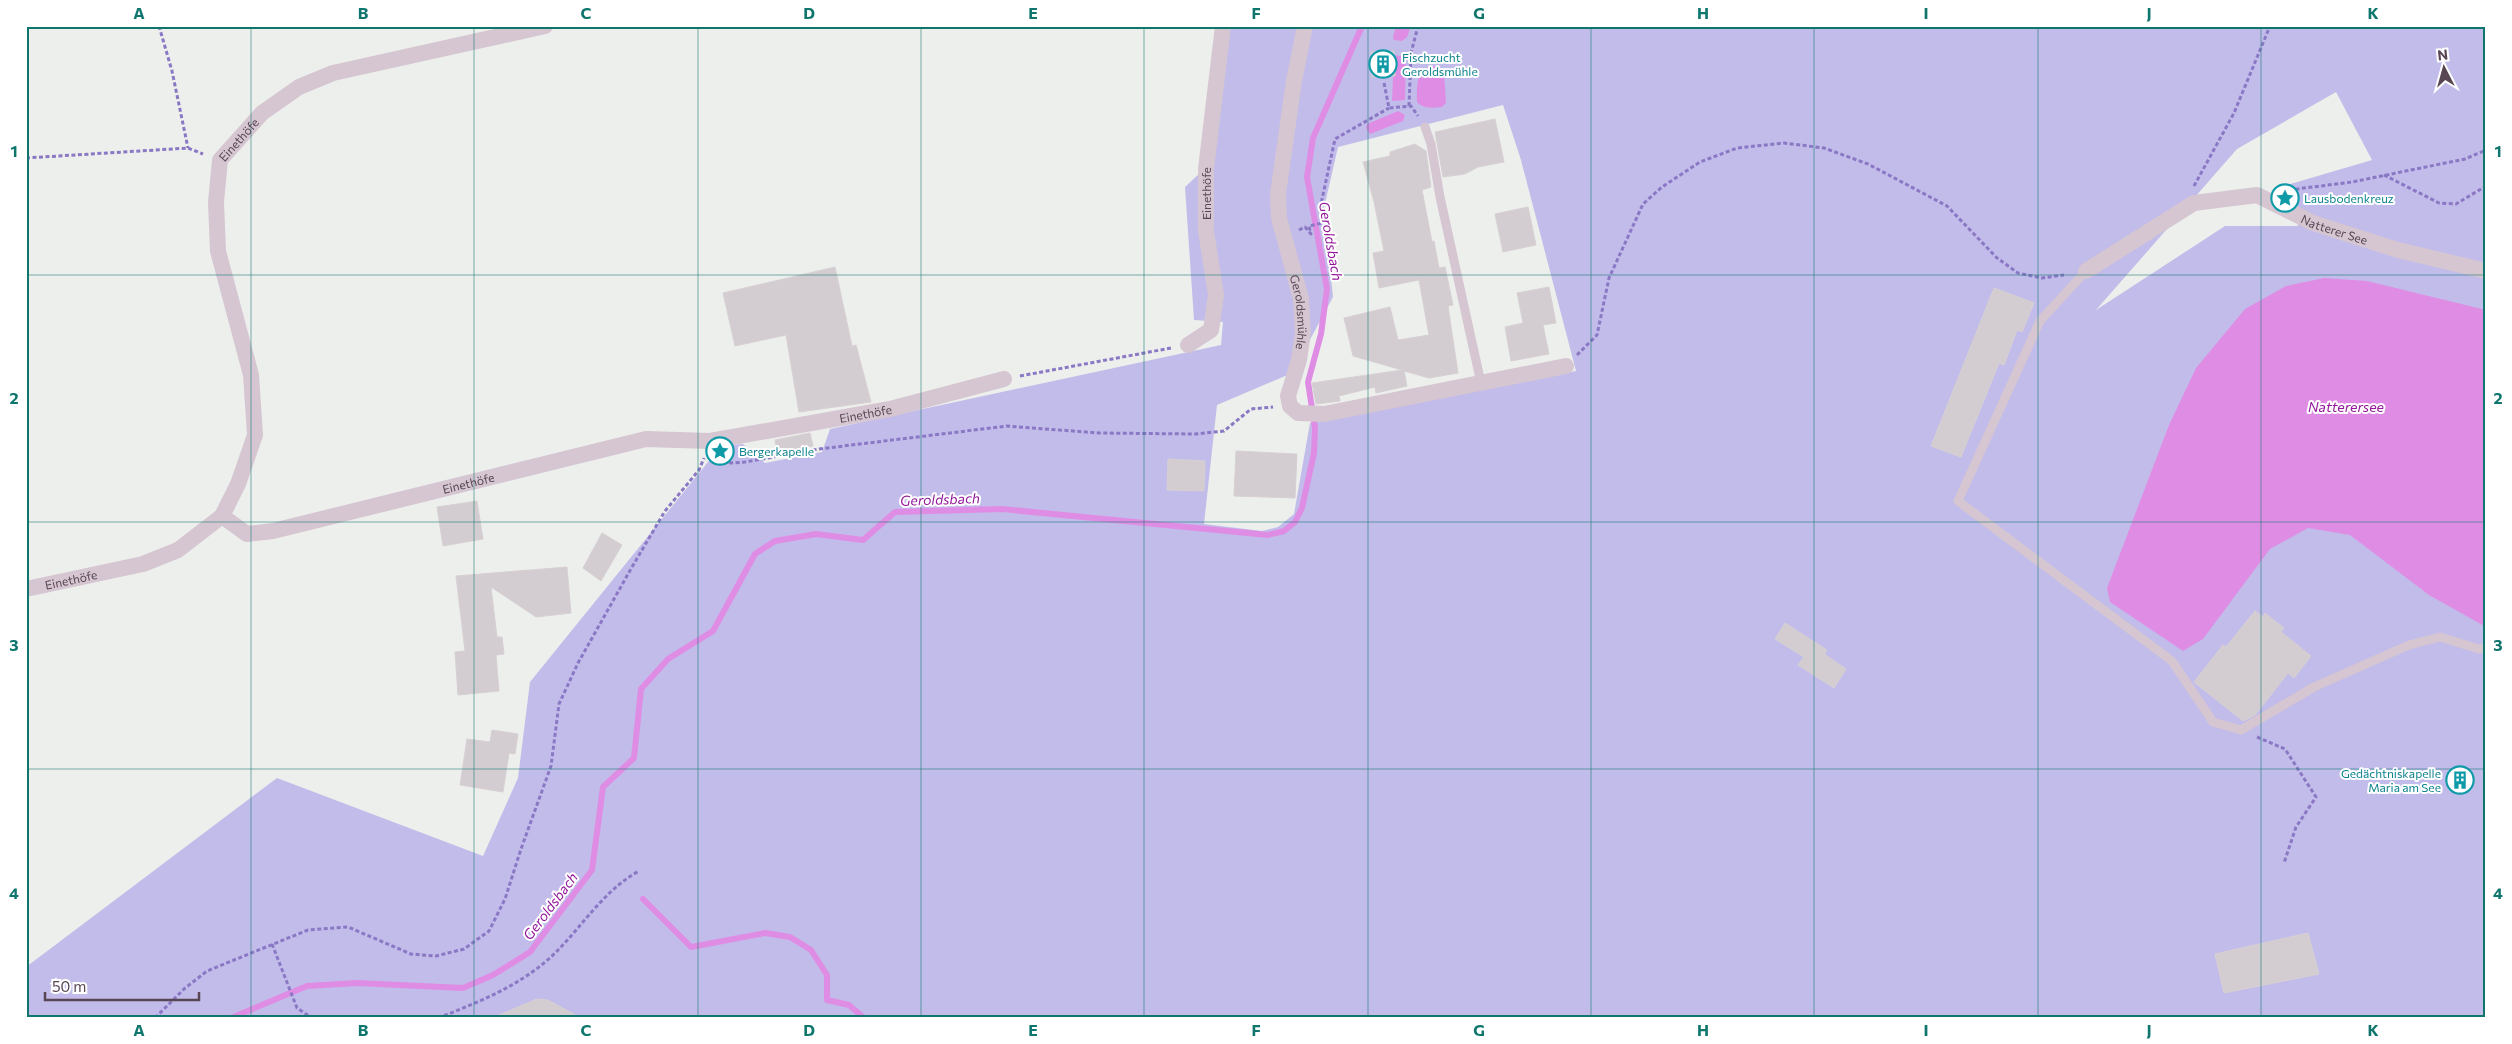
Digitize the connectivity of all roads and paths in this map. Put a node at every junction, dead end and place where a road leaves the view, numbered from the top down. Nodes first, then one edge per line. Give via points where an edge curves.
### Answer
1 (159, 26) edge
2 (545, 26) edge
3 (1223, 26) edge
4 (1304, 26) edge
5 (1418, 26) edge
6 (2270, 26) edge
7 (1384, 83) dead end
8 (1409, 106) junction
9 (1389, 108) junction
10 (1425, 127) joint
11 (188, 148) junction
12 (2486, 150) edge
13 (26, 158) edge
14 (220, 160) junction
15 (2384, 175) junction
16 (2486, 186) edge
17 (2257, 195) junction
18 (2194, 203) junction
19 (1309, 226) dead end
20 (2086, 271) junction
21 (2486, 272) edge
22 (1188, 345) joint
23 (1566, 366) joint
24 (1004, 378) joint
25 (1480, 383) junction
26 (1294, 410) junction
27 (710, 441) junction
28 (222, 516) junction
29 (26, 589) edge
30 (2486, 647) edge
31 (2241, 730) junction
32 (2284, 863) dead end
33 (639, 870) dead end
34 (272, 944) junction
35 (156, 1018) edge
36 (312, 1018) edge
37 (438, 1018) edge

1 - 11 path
2 - 14 street, Einethöfe via 325,77 299,87 262,113
3 - 22 street, Einethöfe via 1206,169 1206,231 1216,295 1211,330
4 - 26 street, Geroldsmühle via 1278,194 1279,218 1302,307 1299,360 1288,396
5 - 8 path via 1411,54
6 - 18 path via 2234,112 2192,189
7 - 9 path
8 - 9 path
8 - 10 path
9 - 19 path via 1335,139 1321,204 1322,224
10 - 25 lane
11 - 13 path
11 - 14 path
12 - 15 path via 2465,159
14 - 28 street, Einethöfe via 216,202 218,252 252,375 255,435 238,484
15 - 16 path via 2439,203 2456,204
15 - 17 path
17 - 18 street
17 - 21 street, Natterer See via 2314,223 2398,250
18 - 20 street
20 - 23 path via 2042,278 2018,273 1997,258 1947,206 1868,164 1824,148 1784,143 1737,148 1700,162 1643,204 1608,278 1597,336
20 - 31 lane via 2040,321 1958,501 2172,661 2213,722
22 - 24 path
23 - 25 street
24 - 27 street, Einethöfe via 890,409
25 - 26 street via 1324,414
26 - 27 path via 1251,409 1224,431 1196,434 1099,433 1007,426 731,463 718,459
27 - 28 street, Einethöfe via 646,439 273,532 247,534
27 - 34 path via 699,470 666,511 627,576 559,704 551,766 505,899 489,931 464,950 436,956 411,954 348,927 308,930
28 - 29 street, Einethöfe via 178,550 143,564
30 - 31 lane via 2479,649 2440,637 2409,645 2314,687
31 - 32 path via 2285,748 2316,797 2296,826
33 - 37 path via 616,887 559,950 522,980 481,1002
34 - 35 path via 207,971
34 - 36 path via 297,1008

